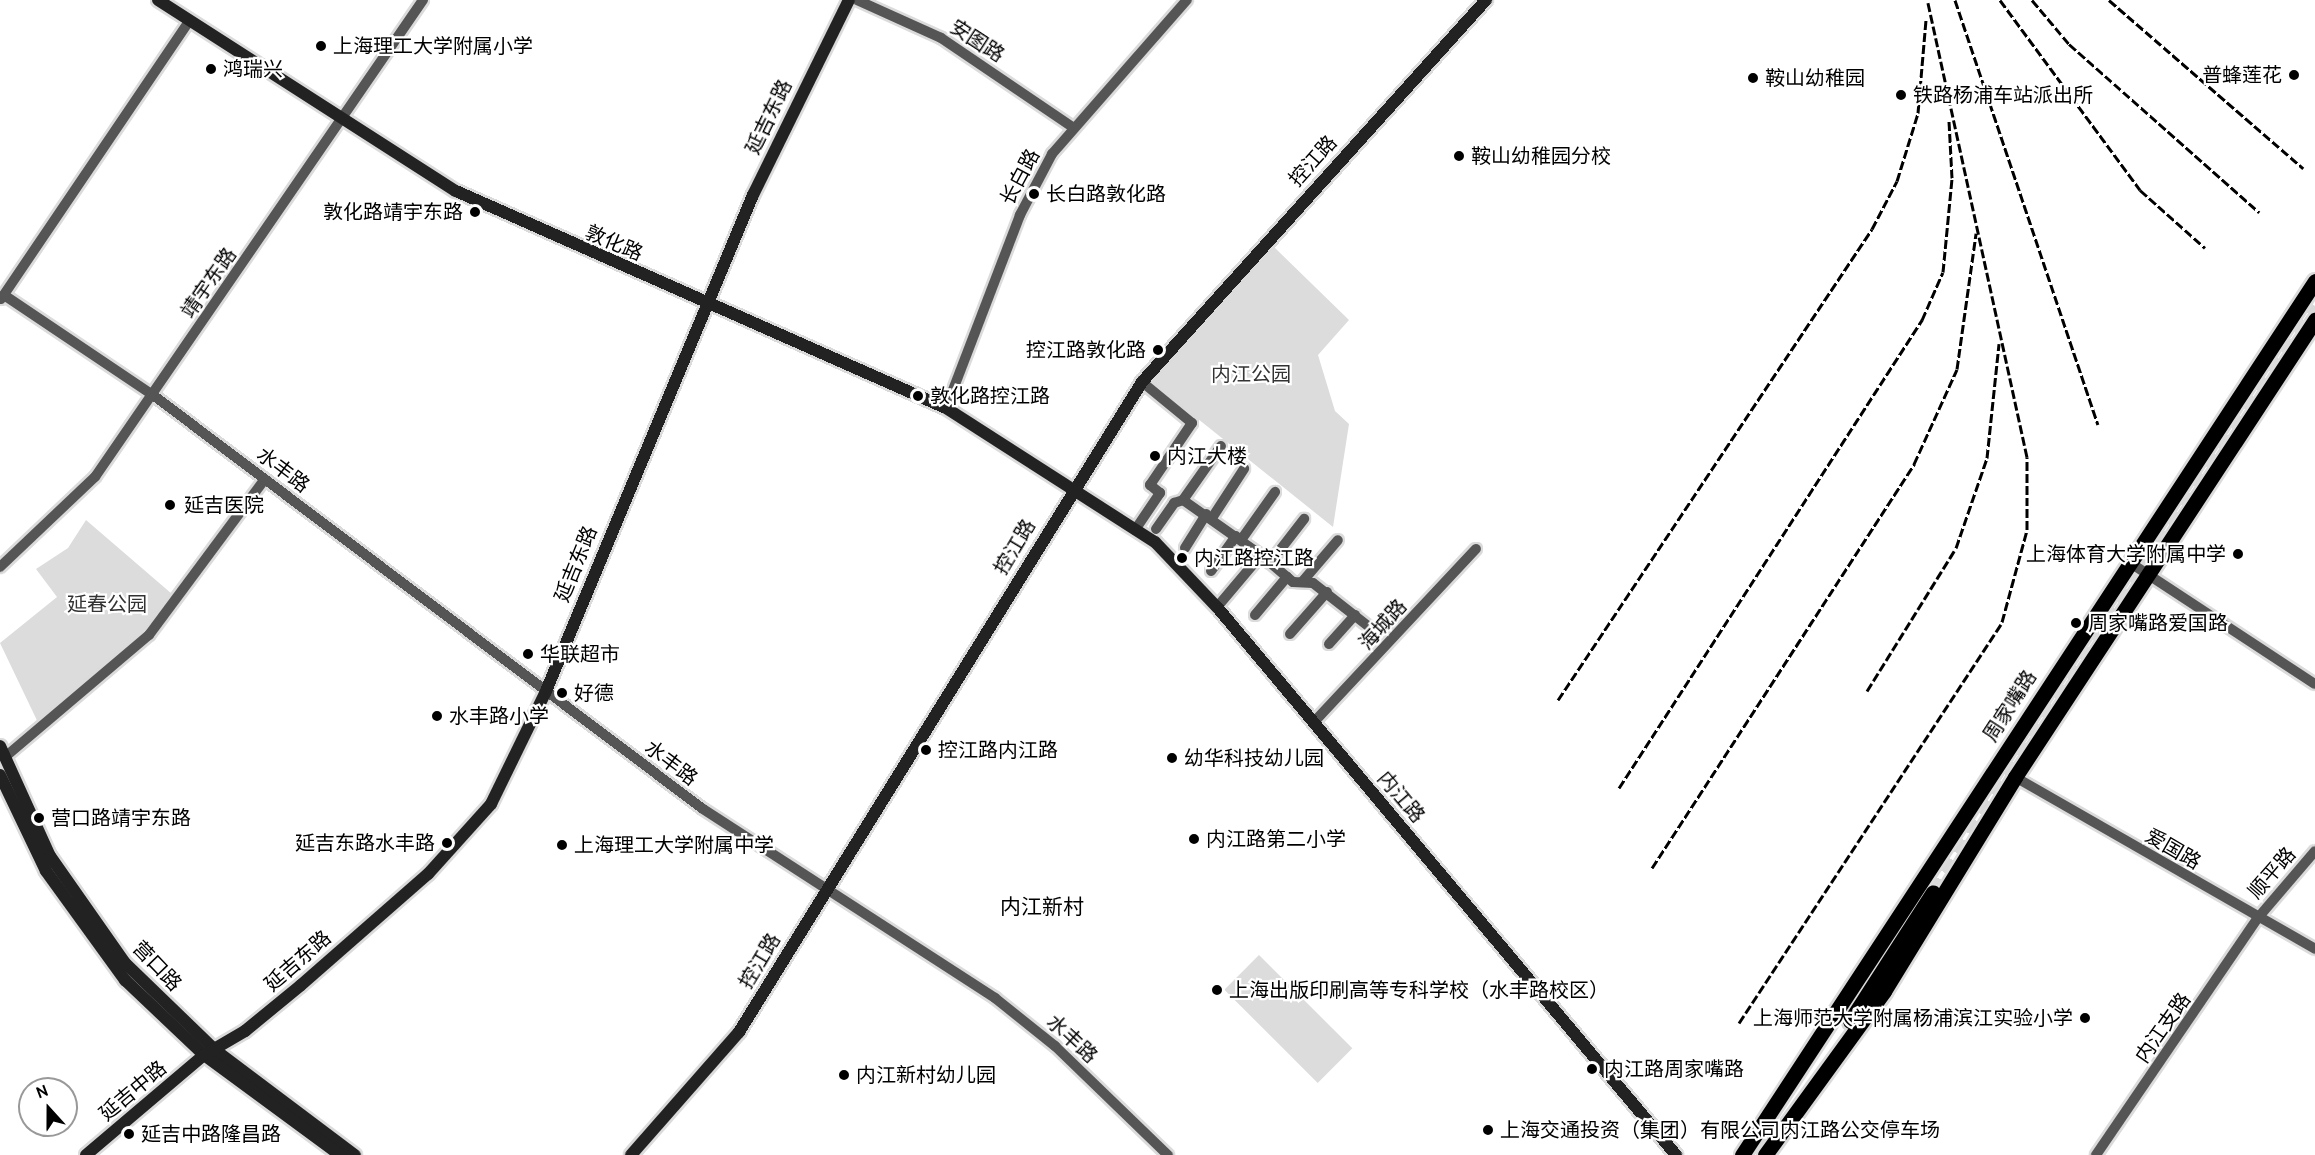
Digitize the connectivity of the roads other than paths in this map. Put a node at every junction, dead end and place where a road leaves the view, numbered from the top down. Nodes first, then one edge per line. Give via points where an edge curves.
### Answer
1 (158, 0) edge
2 (423, 0) edge
3 (849, 0) edge
4 (857, 0) edge
5 (1187, 0) edge
6 (1486, 0) edge
7 (189, 21) junction
8 (342, 120) junction
9 (1071, 126) junction
10 (2315, 281) edge
11 (2, 297) edge
12 (707, 304) junction
13 (2315, 320) edge
14 (1142, 382) junction
15 (153, 395) junction
16 (946, 408) junction
17 (1221, 446) dead end
18 (1244, 469) dead end
19 (265, 479) junction
20 (1073, 489) junction
21 (1275, 492) dead end
22 (1184, 500) junction
23 (1209, 516) junction
24 (1304, 519) dead end
25 (1156, 529) dead end
26 (1135, 530) junction
27 (1239, 538) junction
28 (1338, 540) dead end
29 (1185, 548) dead end
30 (1476, 549) dead end
31 (1265, 559) junction
32 (2129, 562) junction
33 (0, 567) edge
34 (1211, 571) dead end
35 (2148, 574) junction
36 (1287, 577) junction
37 (1302, 582) junction
38 (2125, 582) dead end
39 (1327, 592) junction
40 (1217, 607) junction
41 (1256, 615) dead end
42 (1355, 615) junction
43 (1368, 626) dead end
44 (1290, 634) dead end
45 (1329, 644) dead end
46 (2315, 684) edge
47 (546, 691) junction
48 (1314, 722) junction
49 (2, 752) edge
50 (0, 776) edge
51 (2015, 777) junction
52 (2315, 851) edge
53 (1928, 886) junction
54 (827, 889) junction
55 (2257, 919) junction
56 (2315, 949) edge
57 (210, 1052) junction
58 (1768, 1149) edge
59 (86, 1155) edge
60 (340, 1155) edge
61 (355, 1155) edge
62 (631, 1155) edge
63 (1168, 1155) edge
64 (1676, 1155) edge
65 (1742, 1155) edge
66 (2096, 1155) edge

1 - 7 street, 敦化路
2 - 8 street, 靖宇东路
3 - 12 street, 延吉东路 via 767,165
4 - 9 street, 安图路 via 941,38
5 - 9 street, 长白路
6 - 14 street, 控江路
7 - 8 street, 敦化路
7 - 11 street
8 - 12 street, 敦化路 via 480,204
8 - 15 street, 靖宇东路
9 - 16 street, 长白路 via 1020,215
10 - 32 main road, 周家嘴路
11 - 15 street, 水丰路
12 - 16 street, 敦化路
12 - 47 street, 延吉东路
13 - 35 main road
14 - 20 street, 控江路
14 - 26 street via 1192,423 1150,485 1160,494
15 - 19 street, 水丰路
15 - 33 street, 靖宇东路 via 79,496
16 - 20 street, 敦化路
17 - 22 street
18 - 23 street
19 - 47 street, 水丰路
19 - 49 street via 149,635
20 - 26 street, 内江路
20 - 54 street, 控江路
21 - 27 street
22 - 23 street
22 - 25 street via 1174,503
23 - 27 street
23 - 29 street
24 - 31 street
26 - 40 street, 内江路 via 1178,562
27 - 31 street
27 - 34 street
28 - 37 street
30 - 48 street, 海城路
31 - 36 street
31 - 40 street
32 - 35 street
32 - 53 main road, 周家嘴路
35 - 46 street
35 - 51 main road
36 - 37 street
36 - 41 street
37 - 39 street
38 - 53 main road
39 - 42 street
39 - 44 street
40 - 48 street, 内江路
42 - 43 street
42 - 45 street
47 - 54 street, 水丰路 via 703,808
47 - 57 street, 延吉东路 via 508,777 452,850 293,991
48 - 64 street, 内江路
49 - 57 street, 营口路 via 75,897 125,963
50 - 57 street, 营口路 via 46,871 80,923 124,980
51 - 55 street, 爱国路
51 - 58 main road via 1884,991
52 - 55 street, 顺平路
53 - 58 main road
53 - 65 main road, 周家嘴路
54 - 62 street, 控江路 via 720,1058
54 - 63 street, 水丰路 via 1026,1020
55 - 56 street, 爱国路
55 - 66 street, 内江支路
57 - 59 street, 延吉中路
57 - 60 street, 营口路
57 - 61 street, 营口路

